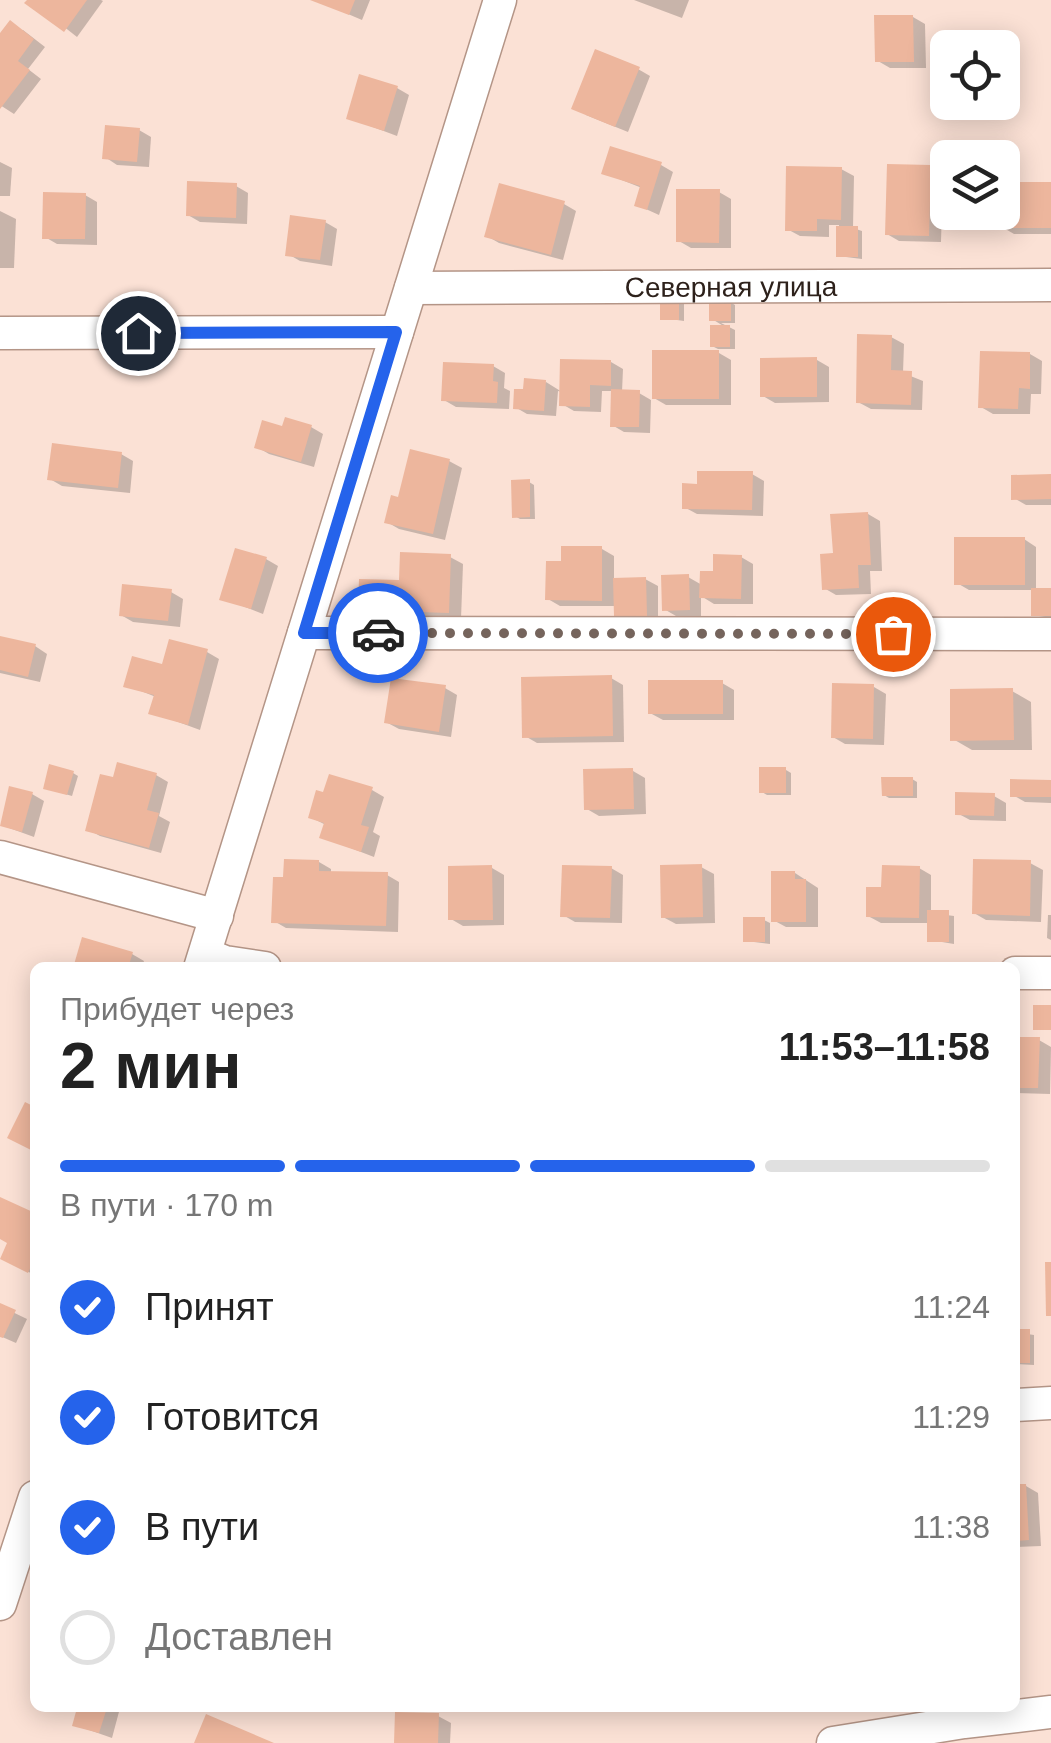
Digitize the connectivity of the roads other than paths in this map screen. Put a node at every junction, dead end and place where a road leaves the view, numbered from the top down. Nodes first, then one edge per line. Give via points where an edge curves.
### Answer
1 (500, 0) edge
2 (1051, 285) edge
3 (411, 288) junction
4 (396, 332) junction
5 (0, 333) edge
6 (304, 633) junction
7 (1051, 634) edge
8 (0, 857) edge
9 (217, 916) junction
10 (203, 961) edge
11 (1020, 973) edge
12 (1051, 973) edge
13 (1051, 1403) edge
14 (1020, 1405) edge
15 (30, 1513) edge
16 (0, 1604) edge
17 (1051, 1712) edge
18 (963, 1732) edge
19 (833, 1743) edge

1 - 3 street
2 - 3 street, Северная улица
3 - 4 street
4 - 5 street
4 - 6 street
6 - 7 street
6 - 9 street
8 - 9 street
9 - 10 street
11 - 12 street
13 - 14 street
15 - 16 street
17 - 18 street
18 - 19 street

